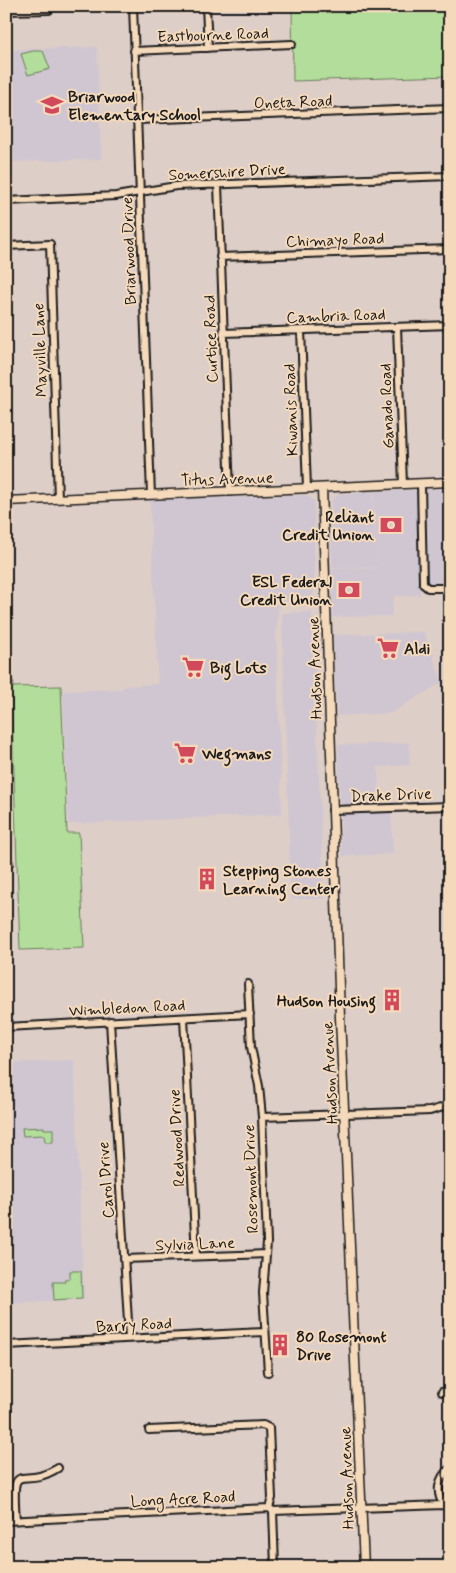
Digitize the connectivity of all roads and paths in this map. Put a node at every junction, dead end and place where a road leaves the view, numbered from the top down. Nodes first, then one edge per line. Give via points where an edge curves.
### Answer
1 (133, 6) edge
2 (206, 6) edge
3 (49, 10) dead end
4 (6, 12) edge
5 (292, 44) dead end
6 (208, 48) junction
7 (134, 51) junction
8 (450, 108) edge
9 (137, 120) junction
10 (450, 176) edge
11 (218, 185) junction
12 (139, 192) junction
13 (6, 201) edge
14 (6, 246) edge
15 (450, 249) edge
16 (220, 256) junction
17 (450, 325) edge
18 (397, 327) junction
19 (301, 330) junction
20 (223, 333) junction
21 (450, 482) edge
22 (402, 484) junction
23 (421, 484) junction
24 (307, 488) junction
25 (322, 488) junction
26 (230, 492) junction
27 (151, 495) junction
28 (58, 499) junction
29 (6, 501) edge
30 (450, 588) edge
31 (450, 806) edge
32 (332, 810) junction
33 (6, 858) edge
34 (6, 867) edge
35 (248, 984) dead end
36 (250, 1014) junction
37 (184, 1018) junction
38 (110, 1022) junction
39 (6, 1027) edge
40 (450, 1106) edge
41 (345, 1113) junction
42 (262, 1117) junction
43 (266, 1254) junction
44 (196, 1256) junction
45 (124, 1259) junction
46 (264, 1332) junction
47 (129, 1338) junction
48 (6, 1345) edge
49 (268, 1372) dead end
50 (450, 1391) edge
51 (442, 1392) dead end
52 (149, 1430) dead end
53 (58, 1468) dead end
54 (450, 1468) edge
55 (447, 1506) edge
56 (361, 1508) junction
57 (271, 1509) junction
58 (16, 1520) junction
59 (6, 1521) edge
60 (275, 1567) edge
61 (364, 1567) edge

1 - 7 street, Briarwood Drive
2 - 6 street
3 - 4 street
5 - 6 street, Eastbourne Road
6 - 7 street, Eastbourne Road
7 - 9 street, Briarwood Drive
8 - 9 street, Oneta Road
9 - 12 street, Briarwood Drive
10 - 11 street, Somershire Drive
11 - 12 street, Somershire Drive via 176,186
11 - 16 street, Curtice Road
12 - 13 street, Somershire Drive
12 - 27 street, Briarwood Drive
14 - 28 street, Mayville Lane via 50,244
15 - 16 street, Chimayo Road
16 - 20 street, Curtice Road
17 - 18 street, Cambria Road
18 - 19 street, Cambria Road
18 - 22 street, Ganado Road
19 - 20 street, Cambria Road
19 - 24 street, Kiwanis Road
20 - 26 street, Curtice Road
21 - 23 main road, Titus Avenue
22 - 23 main road, Titus Avenue
22 - 25 main road, Titus Avenue
23 - 30 street via 425,587
24 - 25 main road, Titus Avenue
24 - 26 main road, Titus Avenue
25 - 32 main road, Hudson Avenue
26 - 27 main road, Titus Avenue
27 - 28 main road, Titus Avenue
28 - 29 main road, Titus Avenue
31 - 32 street, Drake Drive
32 - 41 main road, Hudson Avenue
33 - 34 street via 10,863
35 - 36 street, Rosemont Drive
36 - 37 street, Wimbledon Road
36 - 42 street, Rosemont Drive via 251,1047
37 - 38 street, Wimbledon Road
37 - 44 street, Redwood Drive
38 - 39 street, Wimbledon Road
38 - 45 street, Carol Drive
40 - 41 street via 430,1111
41 - 42 street
41 - 56 main road, Hudson Avenue
42 - 43 street, Rosemont Drive
43 - 44 street, Sylvia Lane
43 - 46 street, Rosemont Drive
44 - 45 street, Sylvia Lane
45 - 47 street, Carol Drive
46 - 47 street, Barry Road
46 - 49 street, Rosemont Drive
47 - 48 street, Barry Road
50 - 51 street
52 - 57 street via 264,1425 269,1428
53 - 58 street via 43,1476 15,1481
54 - 55 street via 439,1486 440,1498
55 - 56 street, Long Acre Road
56 - 57 street, Long Acre Road
56 - 61 main road, Hudson Avenue
57 - 58 street, Long Acre Road
57 - 60 street
58 - 59 street, Long Acre Road

